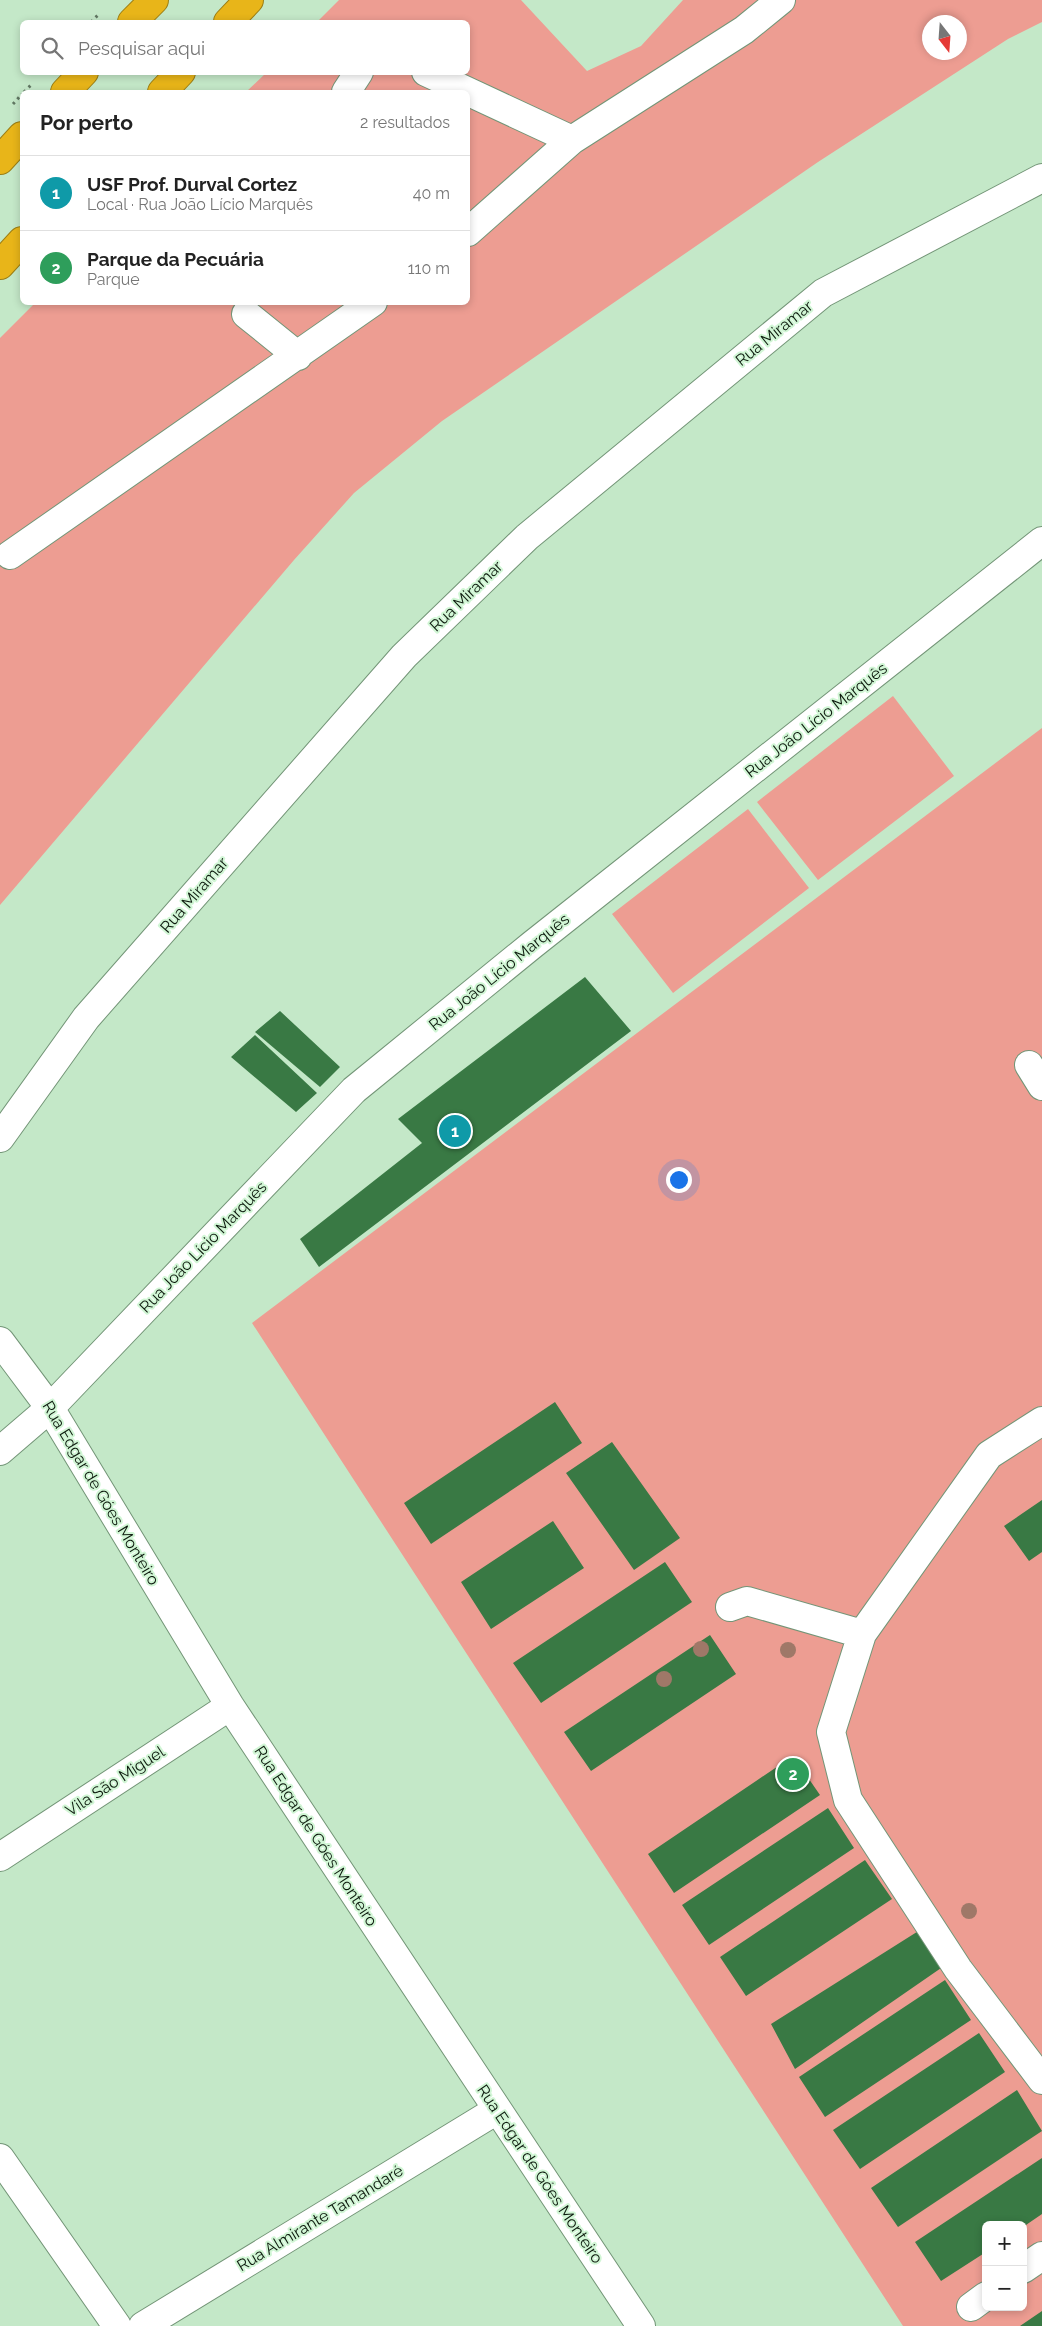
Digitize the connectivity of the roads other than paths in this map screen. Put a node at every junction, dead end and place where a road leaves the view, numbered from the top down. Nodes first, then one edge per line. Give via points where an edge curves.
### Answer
1 (154, 0) edge
2 (249, 0) edge
3 (781, 0) edge
4 (134, 20) edge
5 (230, 20) edge
6 (81, 75) edge
7 (178, 75) edge
8 (357, 75) edge
9 (432, 75) edge
10 (67, 90) edge
11 (164, 90) edge
12 (347, 90) edge
13 (465, 90) edge
14 (470, 92) edge
15 (20, 138) edge
16 (572, 140) junction
17 (0, 160) edge
18 (1042, 178) edge
19 (470, 230) edge
20 (20, 243) edge
21 (0, 265) edge
22 (369, 305) edge
23 (246, 314) dead end
24 (298, 356) junction
25 (1042, 541) edge
26 (10, 555) dead end
27 (0, 1138) edge
28 (0, 1341) edge
29 (50, 1408) junction
30 (1042, 1421) edge
31 (0, 1451) edge
32 (730, 1607) dead end
33 (862, 1634) junction
34 (230, 1706) junction
35 (0, 1857) edge
36 (1042, 2080) edge
37 (496, 2110) junction
38 (0, 2158) edge
39 (1042, 2256) edge
40 (1027, 2267) edge
41 (117, 2326) edge
42 (143, 2326) edge
43 (641, 2326) edge

1 - 4 highway
2 - 5 highway
3 - 16 street via 744,30
6 - 10 highway
7 - 11 highway
8 - 12 street
9 - 13 street
14 - 16 street
15 - 17 highway
16 - 19 street
18 - 27 street, Rua Miramar via 823,293 528,537 404,656 86,1018
20 - 21 highway
22 - 24 street
23 - 24 street
24 - 26 street
25 - 29 street, Rua João Lício Marquês via 354,1090
28 - 29 street, Rua Edgar de Góes Monteiro
29 - 31 street, Rua João Lício Marquês
29 - 34 street, Rua Edgar de Góes Monteiro
30 - 33 street via 989,1455
32 - 33 street via 747,1601
33 - 36 street via 831,1732 848,1800 958,1969
34 - 35 street, Vila São Miguel
34 - 37 street, Rua Edgar de Góes Monteiro
37 - 42 street, Rua Almirante Tamandaré
37 - 43 street, Rua Edgar de Góes Monteiro
38 - 41 street
39 - 40 street

